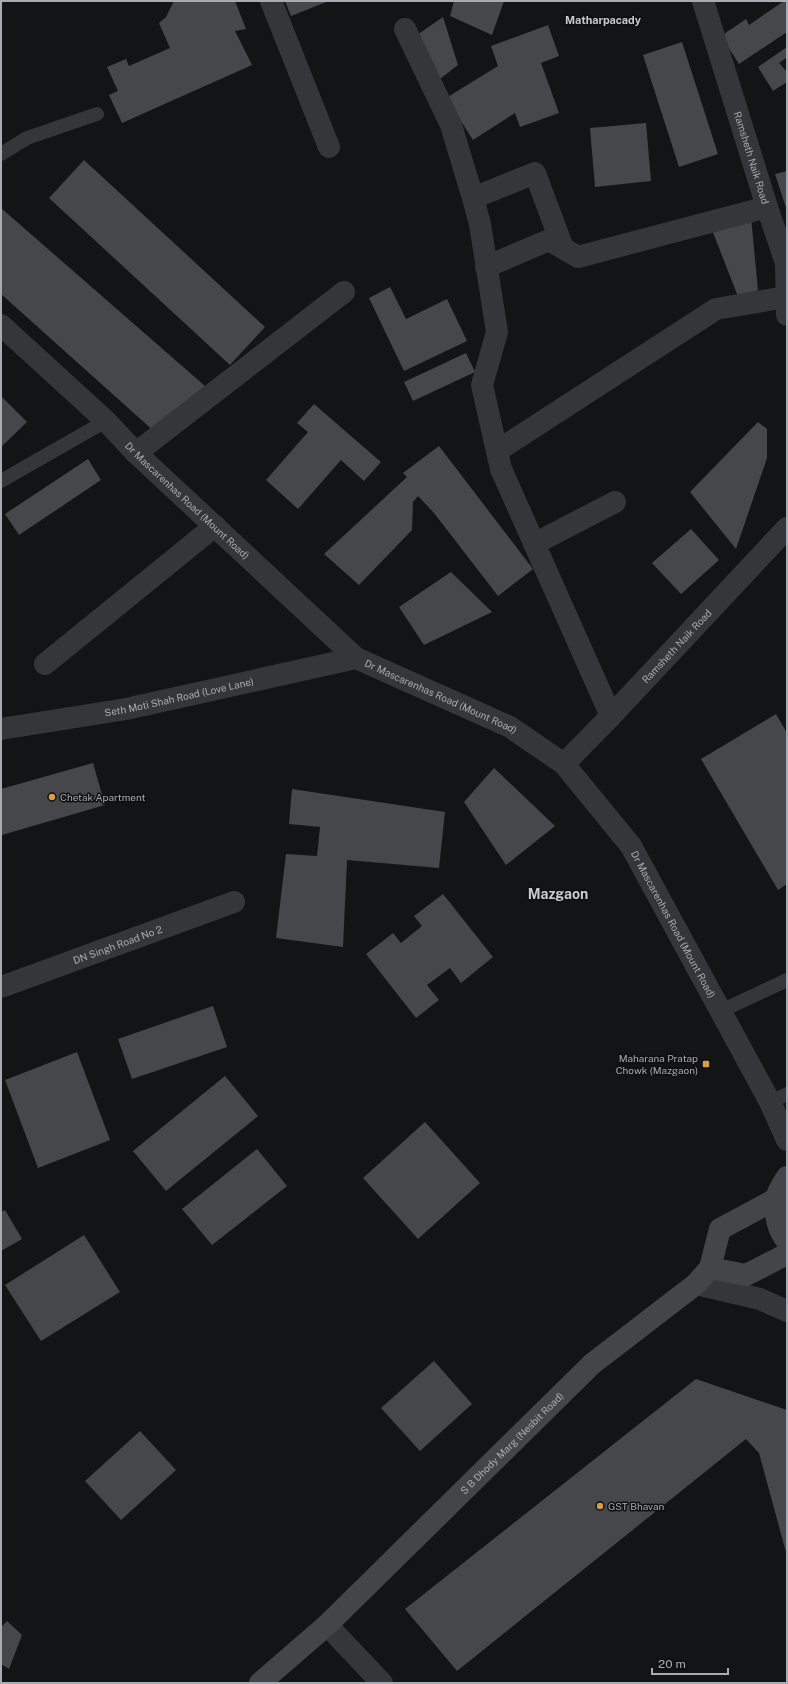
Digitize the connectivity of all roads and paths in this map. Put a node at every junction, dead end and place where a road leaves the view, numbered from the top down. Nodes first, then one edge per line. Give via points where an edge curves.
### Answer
1 (271, 1) edge
2 (703, 1) edge
3 (405, 29) dead end
4 (97, 114) dead end
5 (329, 147) dead end
6 (1, 154) edge
7 (474, 198) junction
8 (767, 207) junction
9 (563, 248) junction
10 (786, 263) edge
11 (486, 267) junction
12 (344, 292) dead end
13 (787, 306) edge
14 (1, 326) edge
15 (106, 421) junction
16 (497, 451) junction
17 (136, 453) junction
18 (1, 481) edge
19 (615, 502) dead end
20 (215, 526) junction
21 (787, 528) edge
22 (534, 544) junction
23 (356, 658) junction
24 (45, 664) dead end
25 (611, 716) junction
26 (1, 729) edge
27 (564, 764) junction
28 (234, 902) dead end
29 (787, 980) edge
30 (1, 987) edge
31 (720, 1011) junction
32 (778, 1098) edge
33 (787, 1140) edge
34 (787, 1177) edge
35 (776, 1199) junction
36 (787, 1241) edge
37 (787, 1254) edge
38 (710, 1268) junction
39 (696, 1284) junction
40 (787, 1310) edge
41 (328, 1625) junction
42 (260, 1683) edge
43 (382, 1683) edge

1 - 5 street
2 - 8 street, Ramsheth Naik Road
3 - 7 street via 451,125
4 - 6 lane via 27,138
7 - 9 street via 535,173
7 - 11 street
8 - 9 street via 578,258
8 - 10 street, Ramsheth Naik Road
9 - 11 street via 549,240
10 - 13 street, Ramsheth Naik Road
11 - 16 street via 497,332 482,385
12 - 17 street
13 - 16 street via 716,309
14 - 15 street, Dr Mascarenhas Road (Mount Road)
15 - 17 street, Dr Mascarenhas Road (Mount Road)
15 - 18 lane
16 - 22 street via 501,470
17 - 20 street, Dr Mascarenhas Road (Mount Road)
19 - 22 street
20 - 23 street, Dr Mascarenhas Road (Mount Road)
20 - 24 street
21 - 25 street, Ramsheth Naik Road
22 - 25 street
23 - 26 street, Seth Moti Shah Road (Love Lane) via 126,709
23 - 27 street, Dr Mascarenhas Road (Mount Road) via 510,727
25 - 27 street, Ramsheth Naik Road
27 - 31 street, Dr Mascarenhas Road (Mount Road) via 632,846
28 - 30 street, DN Singh Road No 2
29 - 31 lane
31 - 32 street, Dr Mascarenhas Road (Mount Road)
32 - 33 street, Dr Mascarenhas Road (Mount Road)
34 - 35 main road
35 - 36 main road via 777,1219
35 - 38 main road via 720,1229
37 - 38 main road via 746,1275
38 - 39 main road, S B Dhody Marg (Nesbit Road)
39 - 40 street via 760,1299
39 - 41 main road, S B Dhody Marg (Nesbit Road) via 592,1364
41 - 42 main road, S B Dhody Marg (Nesbit Road)
41 - 43 street

